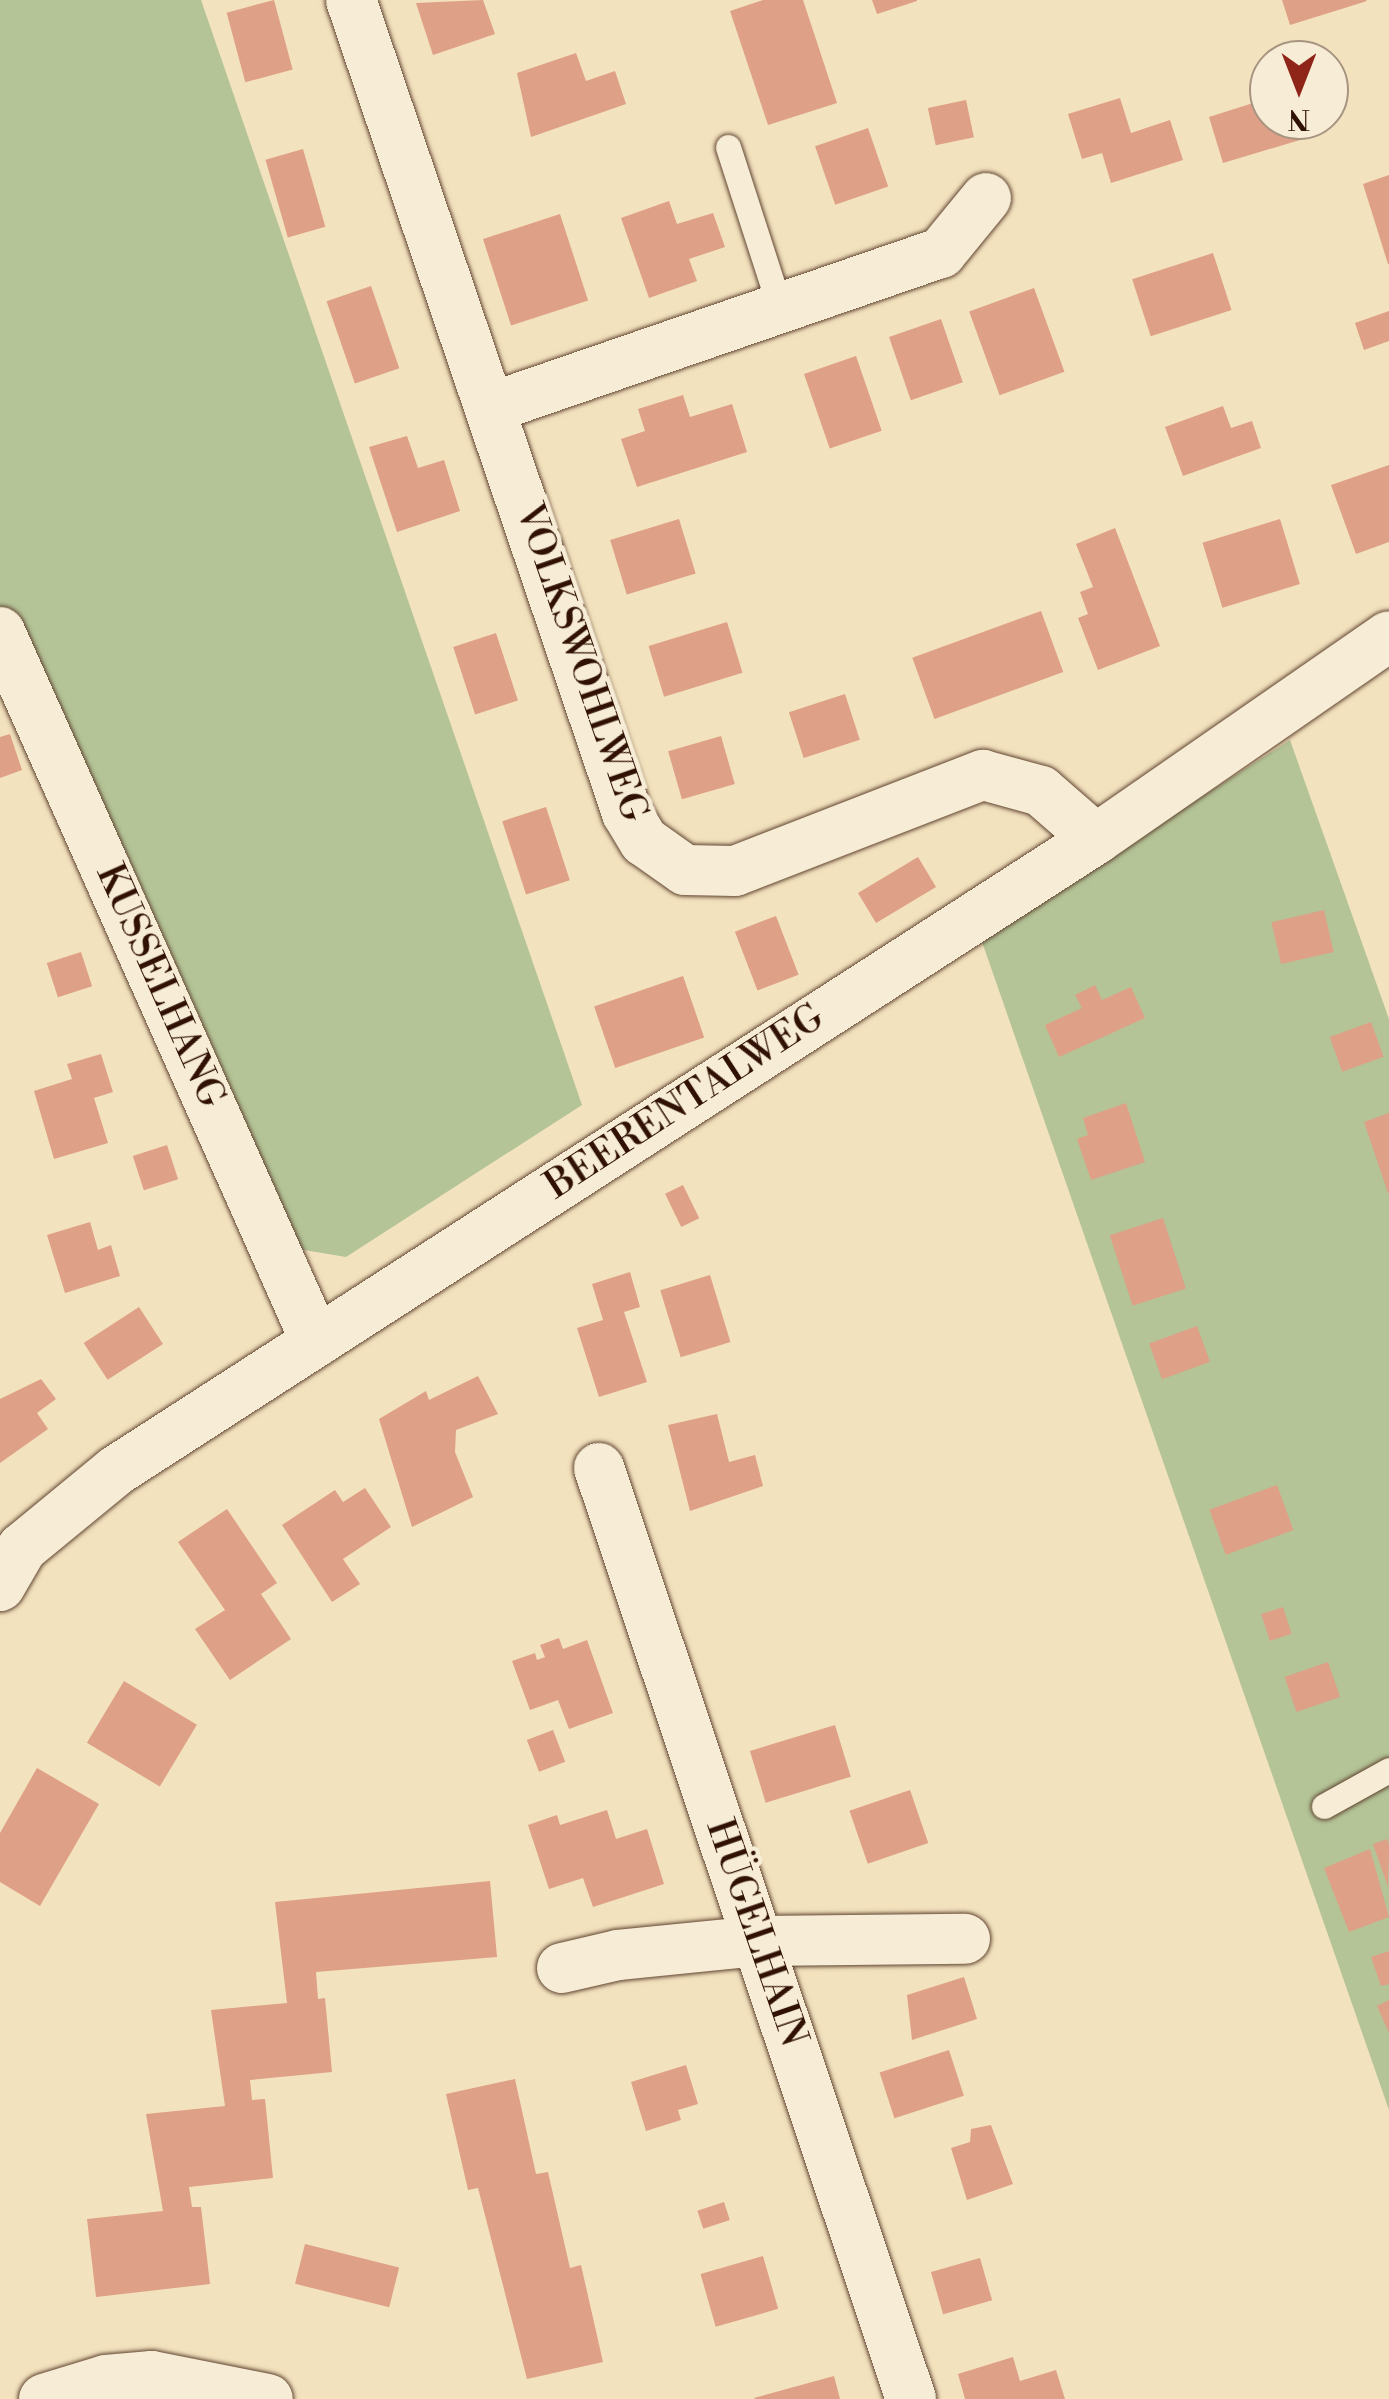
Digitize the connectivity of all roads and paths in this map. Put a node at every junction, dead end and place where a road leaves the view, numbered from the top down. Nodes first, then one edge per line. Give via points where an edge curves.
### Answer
1 (350, 0) edge
2 (728, 147) dead end
3 (986, 198) dead end
4 (780, 308) junction
5 (493, 406) junction
6 (0, 632) edge
7 (1389, 636) edge
8 (1096, 840) junction
9 (316, 1342) junction
10 (599, 1468) dead end
11 (0, 1586) edge
12 (1389, 1770) edge
13 (1324, 1806) dead end
14 (964, 1939) dead end
15 (759, 1941) junction
16 (562, 1968) dead end
17 (44, 2399) edge
18 (268, 2399) edge
19 (912, 2399) edge

1 - 5 street, VOLKSWOHLWEG
2 - 4 lane
3 - 4 street via 941,253
4 - 5 street
5 - 8 street, VOLKSWOHLWEG via 628,813 669,862 699,874 735,872 983,775 1041,791
6 - 9 street, KUSSELHANG
7 - 8 street, BEERENTALWEG
8 - 9 street, BEERENTALWEG
9 - 11 street, BEERENTALWEG via 117,1470 22,1548
10 - 15 street, HÜGELHAIN
12 - 13 lane
14 - 15 street
15 - 16 street via 618,1955
15 - 19 street, HÜGELHAIN
17 - 18 street via 106,2380 152,2376

